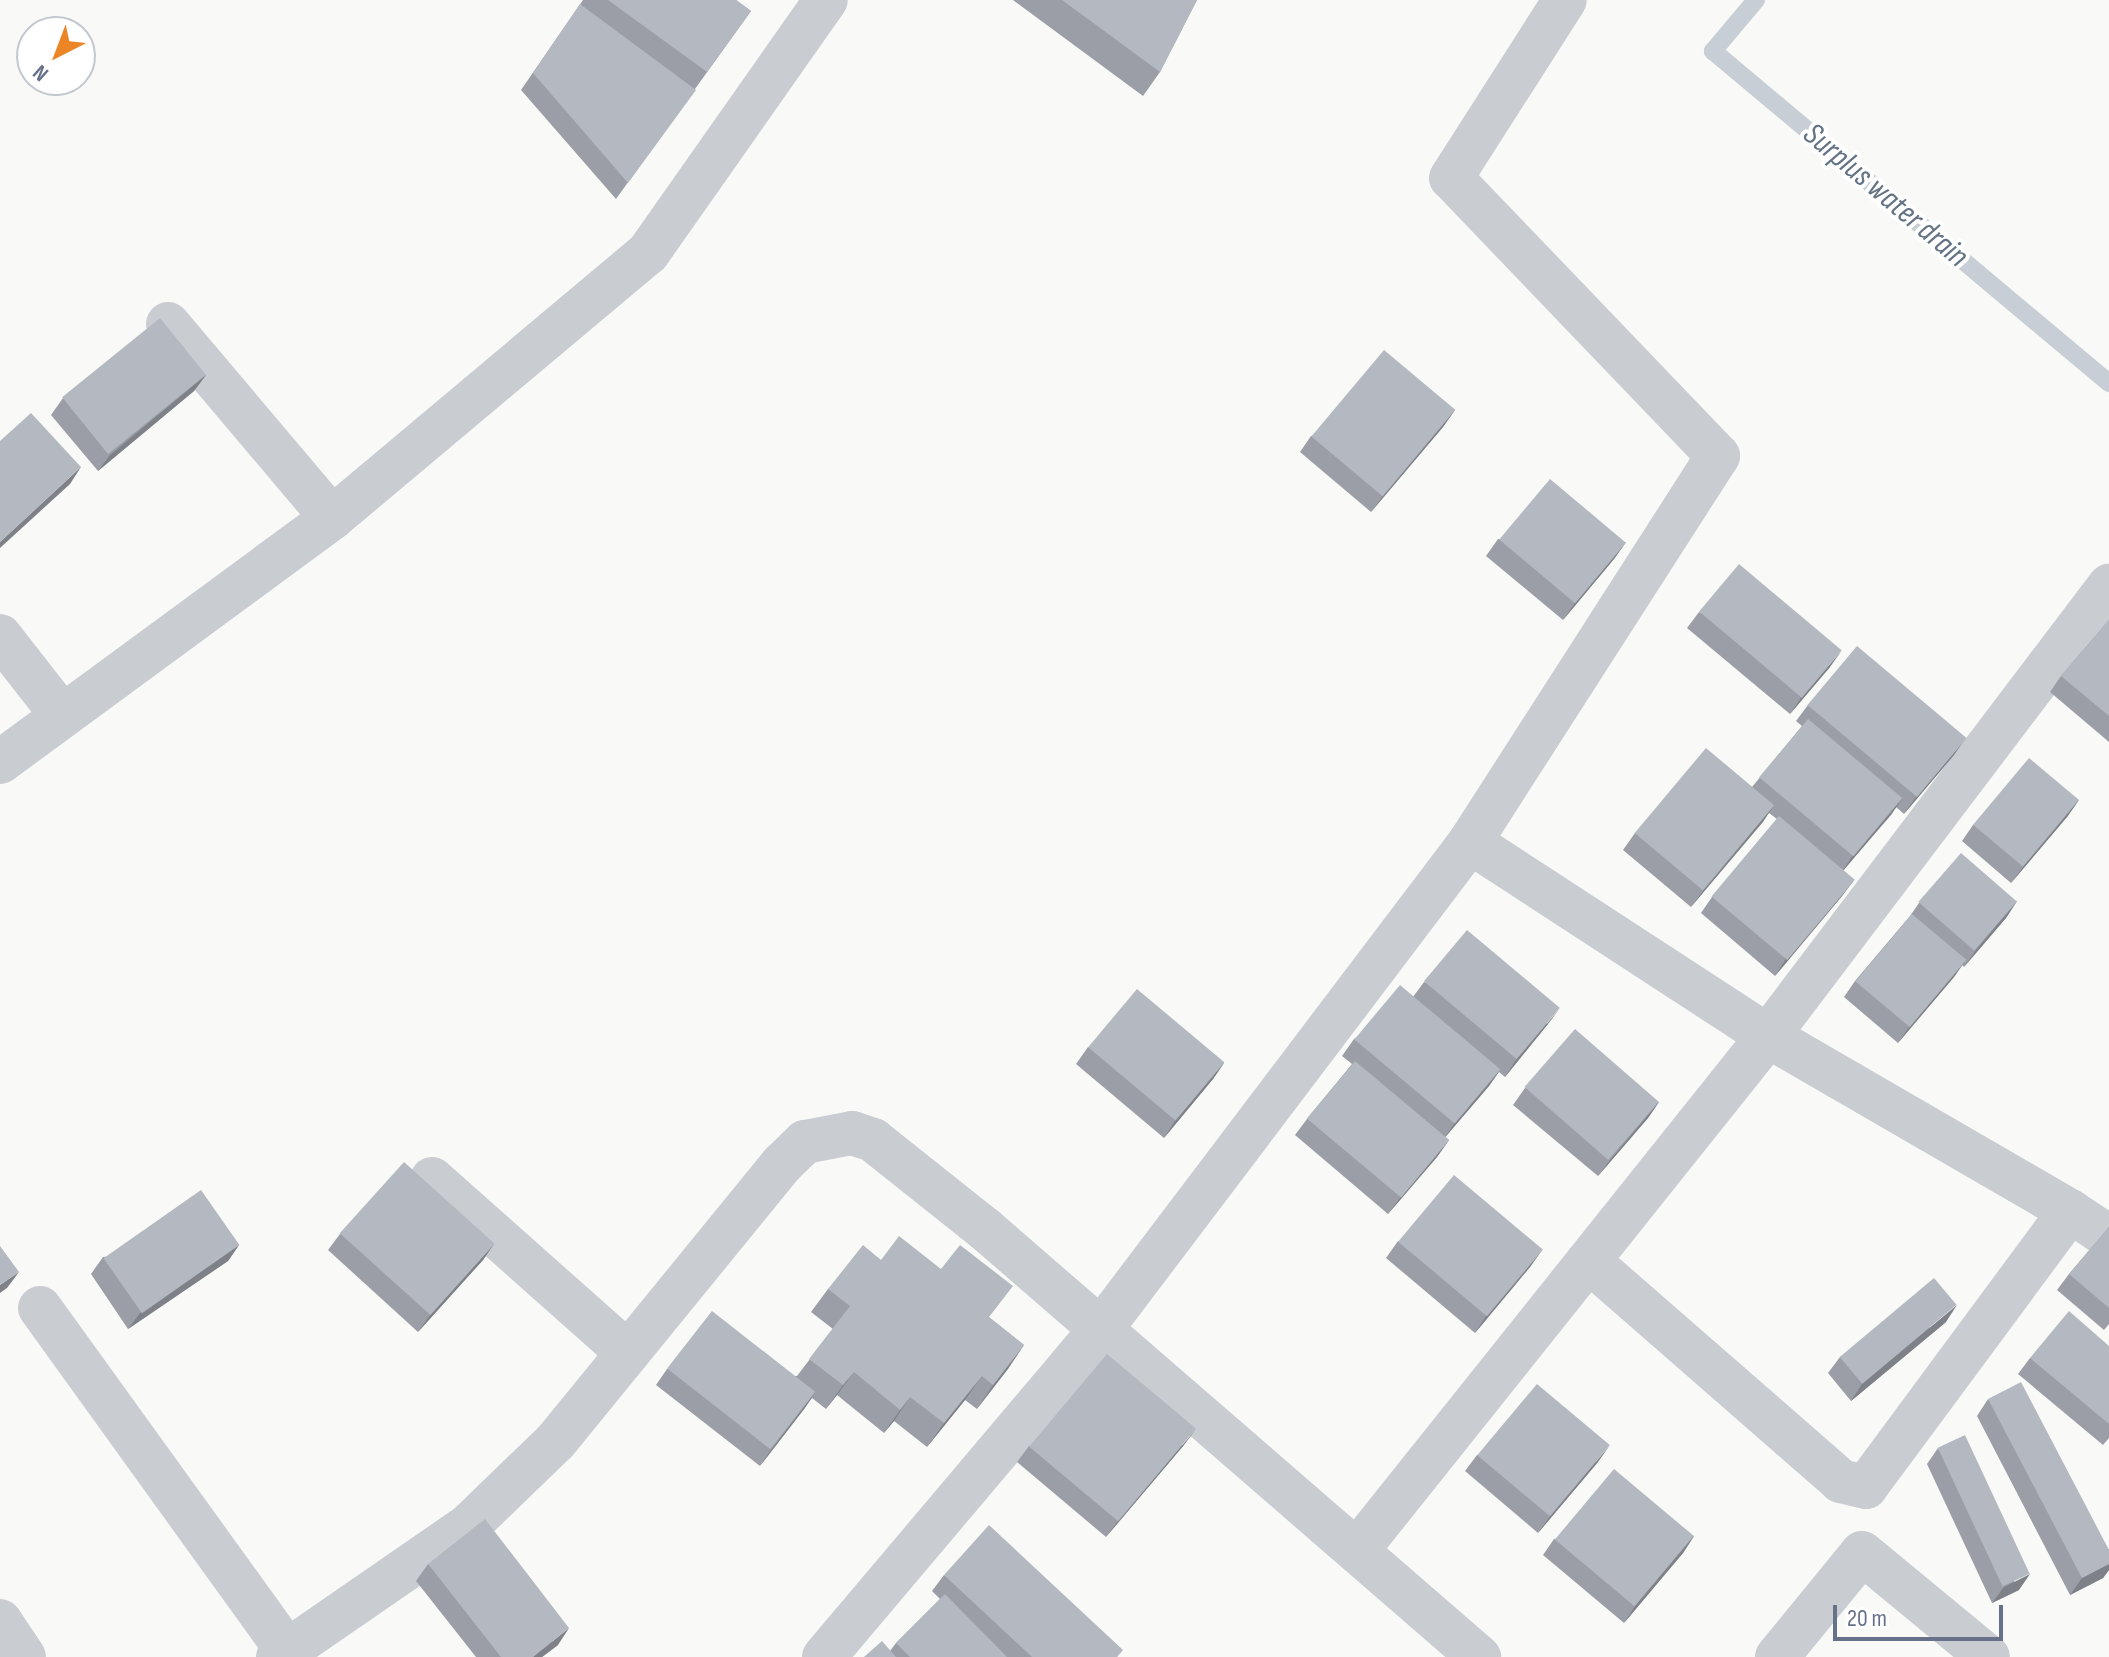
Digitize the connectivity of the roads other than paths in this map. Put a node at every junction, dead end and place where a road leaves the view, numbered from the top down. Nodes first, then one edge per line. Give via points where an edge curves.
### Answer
1 (826, 0) edge
2 (1565, 0) edge
3 (168, 324) edge
4 (332, 518) junction
5 (2109, 586) edge
6 (0, 636) edge
7 (61, 714) junction
8 (0, 762) edge
9 (1470, 842) junction
10 (1768, 1036) junction
11 (432, 1179) dead end
12 (2070, 1211) junction
13 (2109, 1237) edge
14 (1589, 1261) junction
15 (40, 1308) dead end
16 (1102, 1328) junction
17 (628, 1353) junction
18 (1359, 1548) junction
19 (0, 1621) edge
20 (282, 1653) edge
21 (24, 1657) edge
22 (824, 1657) edge
23 (1479, 1657) edge
24 (1777, 1657) edge
25 (1988, 1657) edge

1 - 4 street via 648,253
2 - 9 street via 1451,178 1718,456
3 - 4 street
4 - 7 street
5 - 10 street
6 - 7 street
7 - 8 street
9 - 10 street
9 - 16 street
10 - 12 street
10 - 14 street
11 - 17 street
12 - 13 street
12 - 14 street via 1866,1487 1841,1481
14 - 18 street
15 - 20 street
16 - 17 street via 873,1140 825,1134 782,1164
16 - 18 street
16 - 22 street
17 - 20 street via 556,1441 468,1526
18 - 23 street
19 - 21 street
24 - 25 street via 1862,1553

